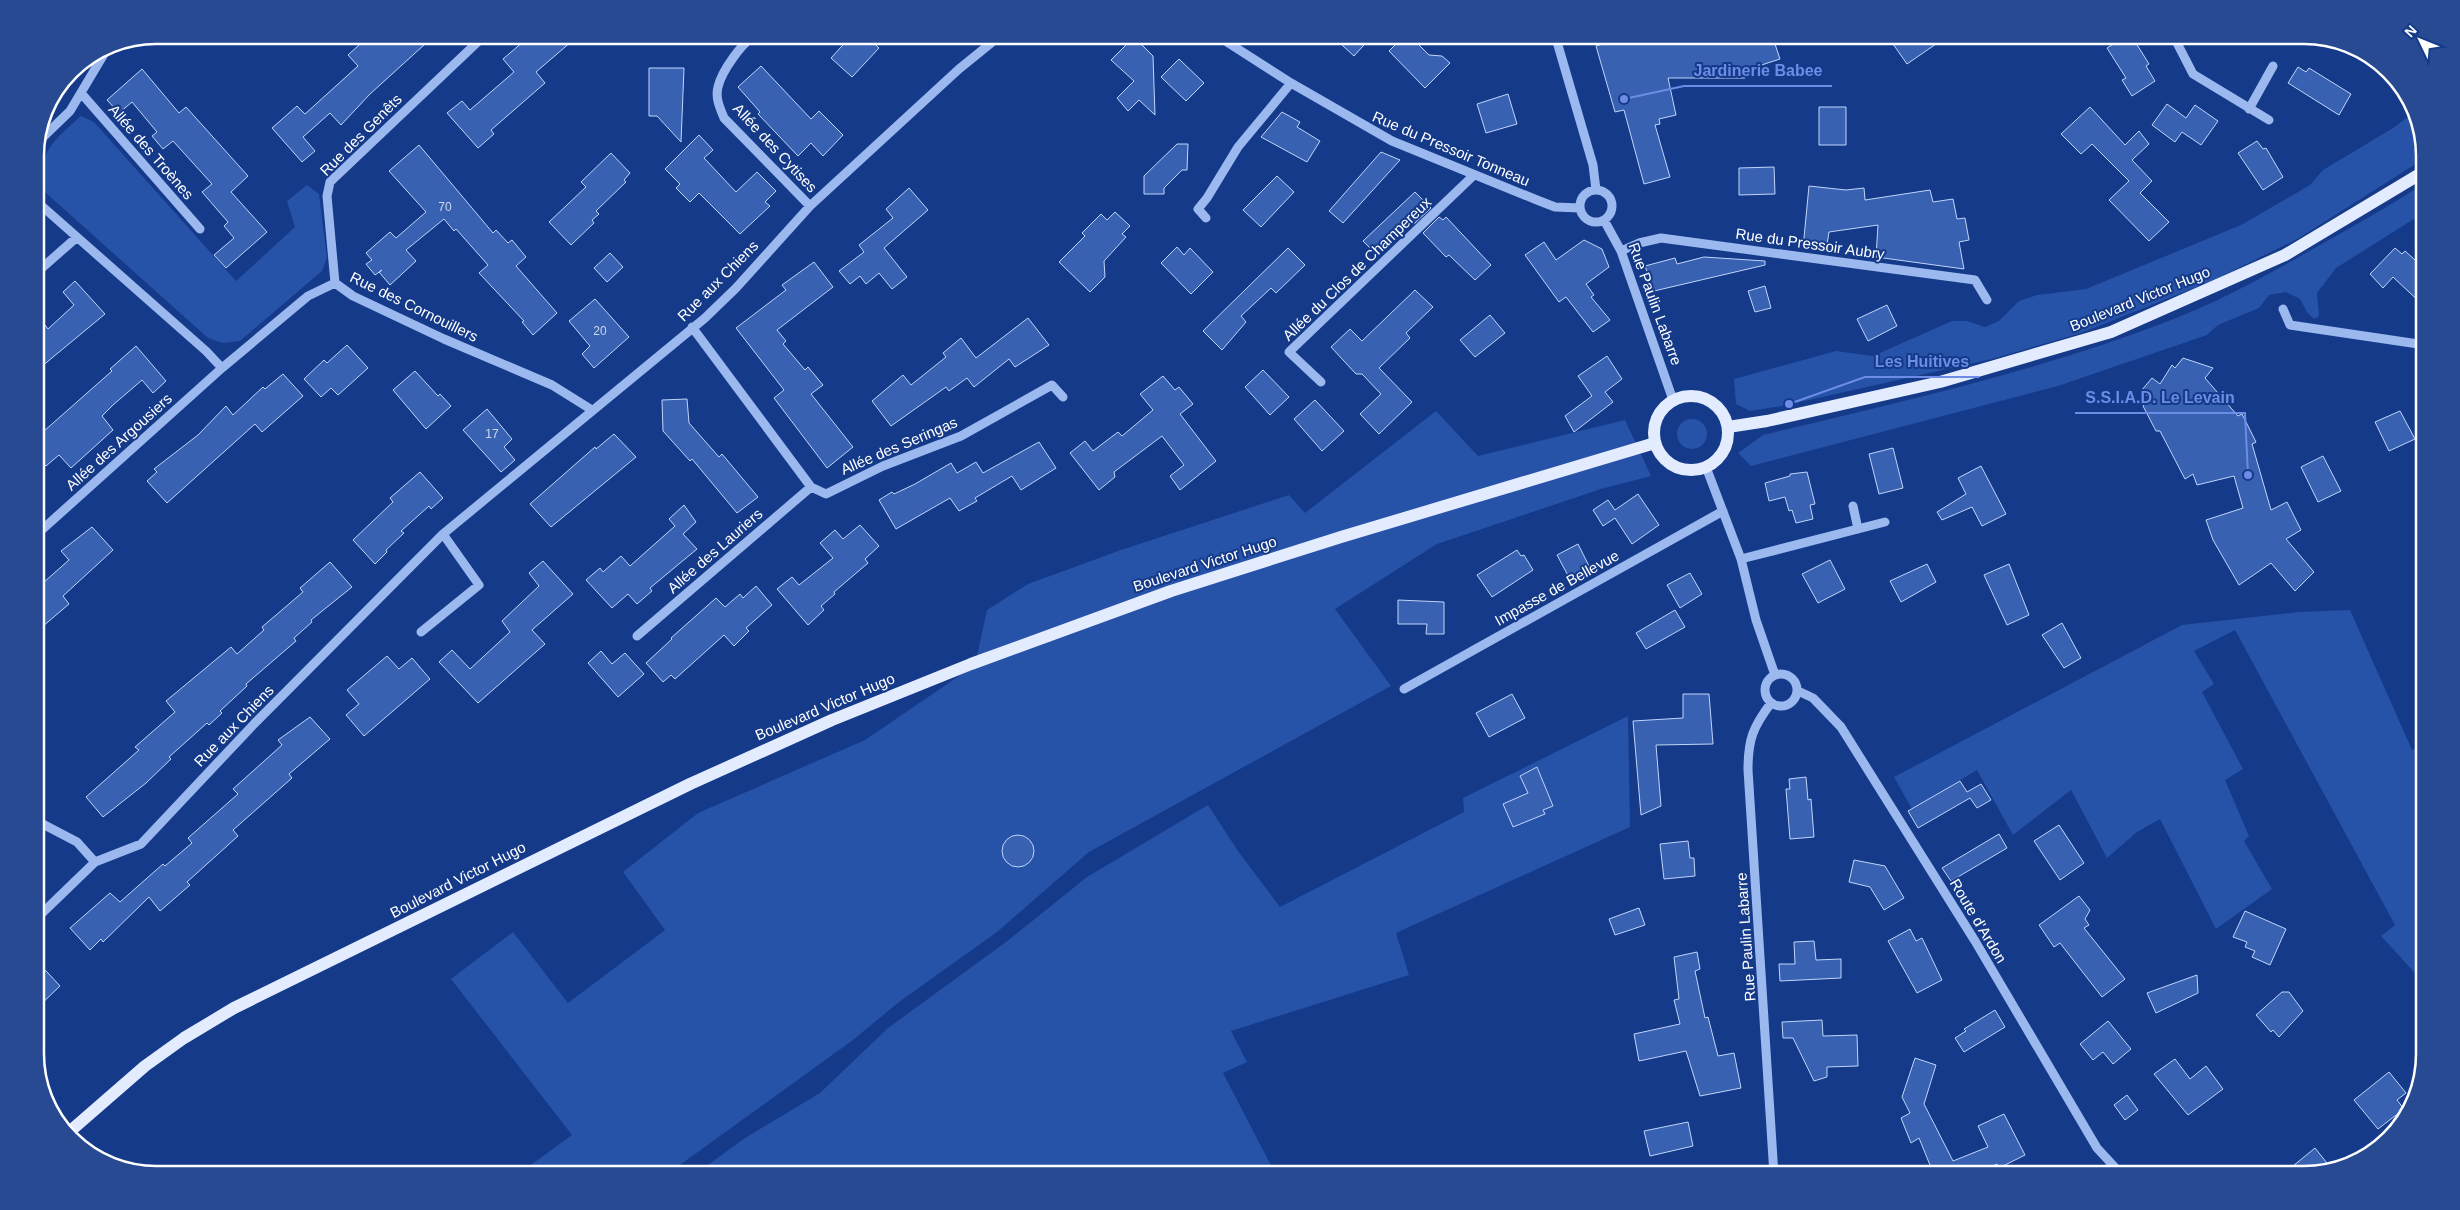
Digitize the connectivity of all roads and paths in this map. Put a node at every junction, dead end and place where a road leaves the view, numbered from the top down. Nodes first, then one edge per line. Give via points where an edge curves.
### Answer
1 (476, 44) edge
2 (745, 44) edge
3 (990, 44) edge
4 (1230, 44) edge
5 (1558, 44) edge
6 (2178, 44) edge
7 (102, 58) edge
8 (2273, 66) dead end
9 (1291, 83) junction
10 (81, 93) junction
11 (2249, 110) junction
12 (2269, 120) dead end
13 (47, 134) edge
14 (1474, 175) junction
15 (2416, 176) edge
16 (1596, 190) junction
17 (810, 206) junction
18 (44, 208) edge
19 (1580, 208) junction
20 (1206, 218) dead end
21 (1604, 220) junction
22 (200, 229) dead end
23 (76, 238) junction
24 (1621, 251) junction
25 (44, 266) edge
26 (334, 283) junction
27 (1987, 300) dead end
28 (2283, 309) dead end
29 (692, 328) junction
30 (2416, 344) edge
31 (222, 368) junction
32 (1321, 382) dead end
33 (1063, 397) dead end
34 (1673, 400) junction
35 (592, 410) junction
36 (1728, 427) junction
37 (1655, 442) junction
38 (1706, 467) junction
39 (811, 487) junction
40 (1853, 506) dead end
41 (1723, 511) junction
42 (1886, 522) dead end
43 (44, 528) edge
44 (1858, 529) junction
45 (443, 534) junction
46 (1741, 559) junction
47 (421, 632) dead end
48 (637, 636) dead end
49 (1775, 675) junction
50 (1404, 689) dead end
51 (1798, 691) junction
52 (1771, 703) junction
53 (44, 825) edge
54 (95, 862) junction
55 (44, 911) edge
56 (73, 1129) edge
57 (1773, 1166) edge
58 (2114, 1166) edge

1 - 26 street, Rue des Genêts via 330,182 327,196
2 - 17 street, Allée des Cytises via 722,76 717,88 718,104 724,118
3 - 17 street, Rue aux Chiens
4 - 9 street, Rue du Pressoir Tonneau
5 - 16 street via 1593,165
6 - 11 street via 2193,74
7 - 10 street
8 - 11 street
9 - 14 street, Rue du Pressoir Tonneau via 1392,141
9 - 20 street via 1238,147 1198,209
10 - 13 street via 70,111
10 - 22 street, Allée des Troènes
11 - 12 street
14 - 19 street, Rue du Pressoir Tonneau via 1555,206
14 - 32 street, Allée du Clos de Champereux via 1289,352
15 - 36 main road, Boulevard Victor Hugo via 2285,255 2111,332 1940,382
16 - 19 street via 1585,194
16 - 21 street via 1605,193 1611,202 1610,212
17 - 29 street, Rue aux Chiens via 736,288
18 - 23 street
19 - 21 street via 1589,221
21 - 24 street, Rue Paulin Labarre
23 - 25 street
23 - 31 street
24 - 27 street, Rue du Pressoir Aubry via 1661,238 1975,280
24 - 34 street, Rue Paulin Labarre
26 - 31 street, Rue des Cornouillers via 308,296
26 - 35 street, Rue des Cornouillers via 353,296 444,339 552,385
28 - 30 street via 2290,325
29 - 35 street, Rue aux Chiens
29 - 39 street
31 - 43 street, Allée des Argousiers
33 - 39 street, Allée des Seringas via 1052,385 961,436 883,466 826,494
34 - 36 main road via 1700,396 1711,401 1723,413
34 - 37 main road via 1657,418
35 - 45 street, Rue aux Chiens
36 - 38 main road via 1726,446 1718,459
37 - 38 main road via 1661,456 1670,464 1687,470
37 - 56 main road, Boulevard Victor Hugo via 1171,591 971,664 832,720 690,784 234,1008 145,1066
38 - 41 street
39 - 48 street, Allée des Lauriers
40 - 44 street
41 - 46 street
41 - 50 street, Impasse de Bellevue
42 - 44 street
44 - 46 street
45 - 47 street via 479,585
45 - 54 street, Rue aux Chiens via 254,724 141,844
46 - 49 street via 1756,620
49 - 51 street via 1784,673 1793,678
49 - 52 street via 1767,681 1765,690
51 - 52 street via 1790,704
51 - 58 street, Route d'Ardon via 1813,698 1841,727 1975,941 2097,1148
52 - 57 street, Rue Paulin Labarre via 1752,730 1748,770
53 - 54 street via 77,842
54 - 55 street, Rue aux Chiens

